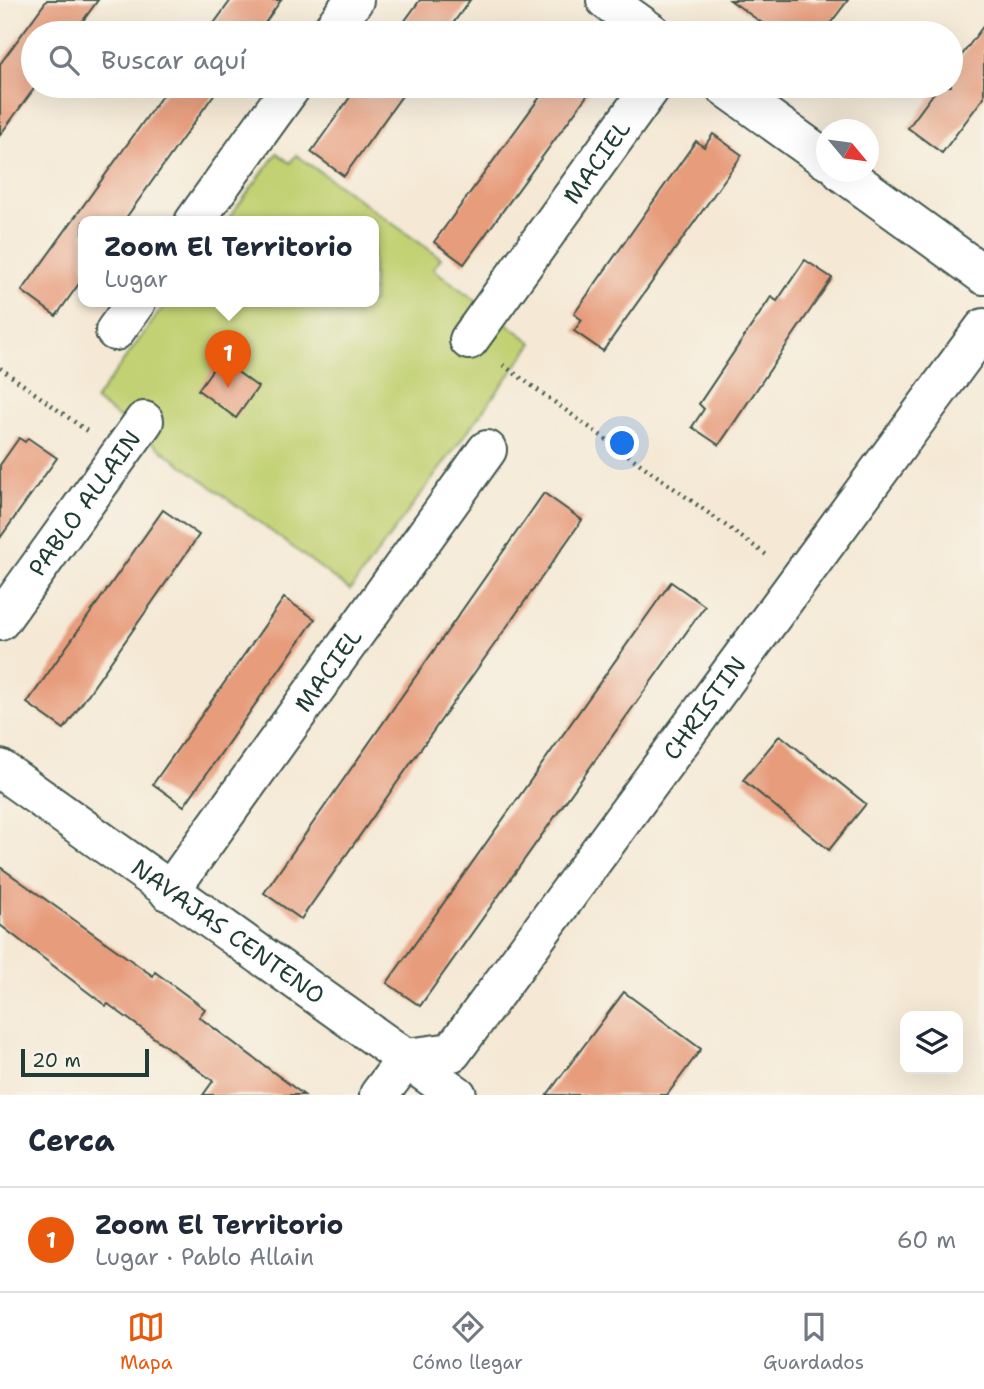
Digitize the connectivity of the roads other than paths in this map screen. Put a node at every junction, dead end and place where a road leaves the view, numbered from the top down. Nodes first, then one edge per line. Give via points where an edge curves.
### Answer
1 (354, 0) edge
2 (606, 0) edge
3 (339, 21) edge
4 (635, 21) edge
5 (283, 98) edge
6 (643, 98) edge
7 (741, 98) edge
8 (816, 152) edge
9 (856, 182) edge
10 (198, 216) edge
11 (984, 275) edge
12 (984, 328) edge
13 (469, 340) road end
14 (144, 421) dead end
15 (487, 450) dead end
16 (0, 621) edge
17 (0, 769) edge
18 (169, 892) junction
19 (407, 1058) junction
20 (379, 1095) edge
21 (457, 1095) edge

1 - 3 street
2 - 4 street
5 - 10 street
6 - 13 street, MACIEL
7 - 8 street
9 - 11 street
12 - 19 street, CHRISTIN via 452,1052
14 - 16 street, PABLO ALLAIN
15 - 18 street, MACIEL
17 - 18 street, NAVAJAS CENTENO
18 - 19 street, NAVAJAS CENTENO
19 - 20 street
19 - 21 street, NAVAJAS CENTENO

